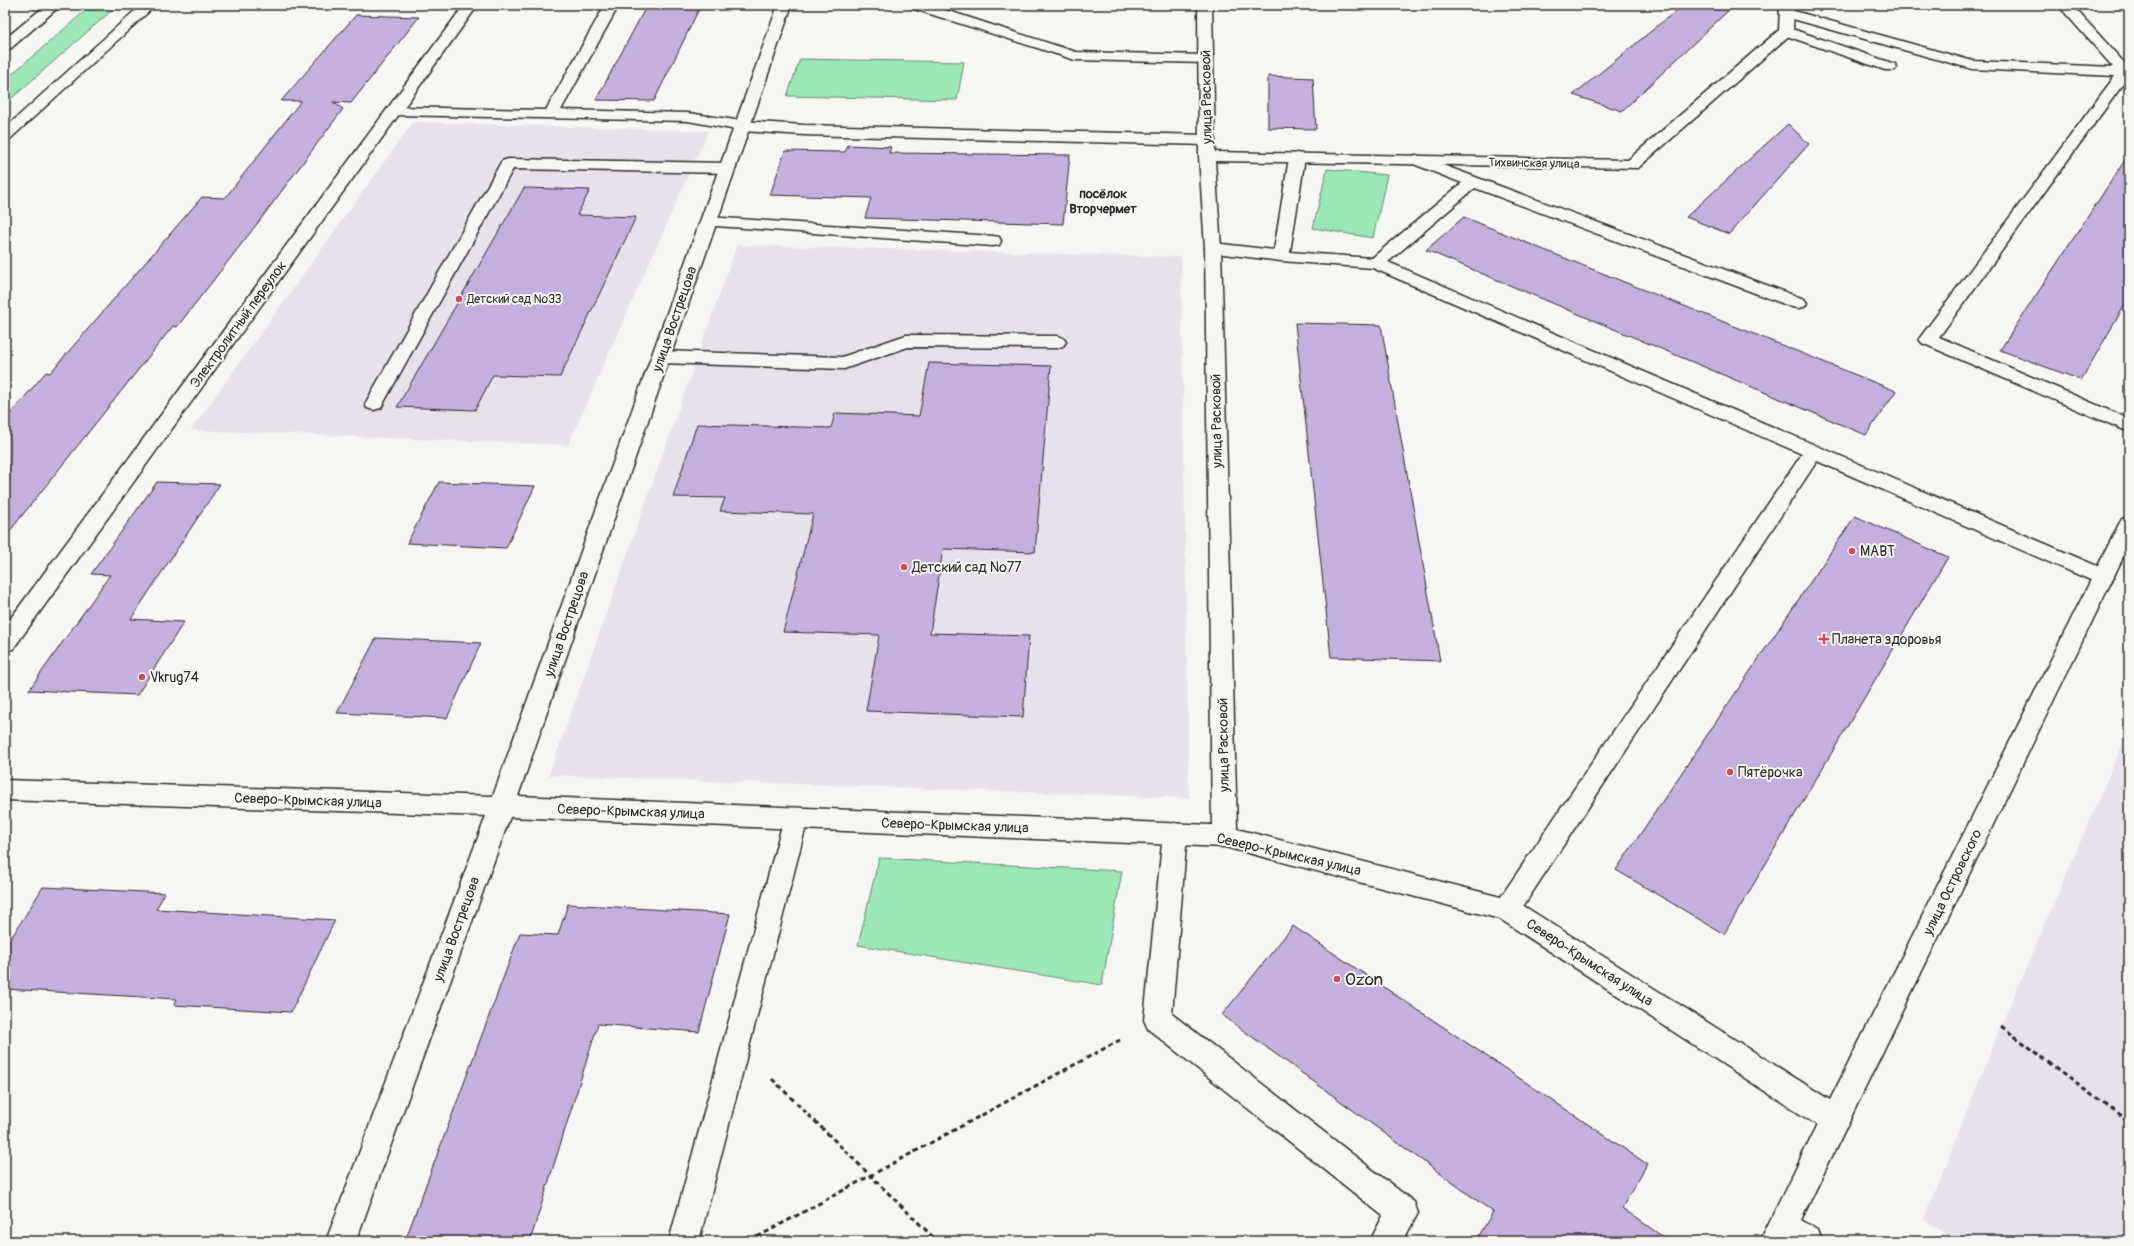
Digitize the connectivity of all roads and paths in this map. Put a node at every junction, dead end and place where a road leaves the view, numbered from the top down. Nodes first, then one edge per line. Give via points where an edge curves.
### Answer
1 (54, 5) edge
2 (149, 5) edge
3 (471, 5) edge
4 (612, 5) edge
5 (785, 5) edge
6 (916, 5) edge
7 (1205, 5) edge
8 (2065, 5) edge
9 (1787, 9) edge
10 (1786, 31) junction
11 (5, 46) edge
12 (1206, 59) junction
13 (1890, 67) dead end
14 (2127, 72) edge
15 (394, 111) junction
16 (551, 114) junction
17 (742, 126) junction
18 (5, 136) edge
19 (1207, 148) junction
20 (1297, 158) junction
21 (1416, 160) junction
22 (728, 168) junction
23 (1472, 181) junction
24 (708, 222) junction
25 (993, 240) dead end
26 (1213, 248) junction
27 (1281, 256) junction
28 (1376, 263) junction
29 (1798, 303) dead end
30 (1057, 342) dead end
31 (661, 357) junction
32 (374, 404) dead end
33 (2129, 426) edge
34 (1814, 451) junction
35 (2129, 524) edge
36 (2103, 576) junction
37 (5, 643) edge
38 (5, 790) edge
39 (502, 806) junction
40 (796, 818) junction
41 (1175, 834) junction
42 (1225, 836) junction
43 (1507, 909) junction
44 (1158, 1020) junction
45 (2001, 1026) dead end
46 (736, 1044) junction
47 (1834, 1119) junction
48 (2129, 1122) edge
49 (870, 1175) junction
50 (1779, 1233) edge
51 (341, 1241) edge
52 (684, 1241) edge
53 (750, 1241) edge
54 (938, 1241) edge
55 (1385, 1241) edge
56 (1807, 1241) edge

1 - 11 street
2 - 18 street
3 - 15 street, Электролитный переулок
4 - 16 street
5 - 17 street, улица Вострецова
6 - 12 street via 1075,56
7 - 12 street, улица Расковой
8 - 14 street
9 - 10 street
9 - 14 street via 1972,65
10 - 13 street
10 - 21 street, Тихвинская улица via 1632,165
12 - 19 street, улица Расковой
14 - 33 street via 1928,339
15 - 16 street, Тихвинская улица
15 - 37 street, Электролитный переулок
16 - 17 street, Тихвинская улица via 688,117
17 - 19 street, Тихвинская улица
17 - 22 street, улица Вострецова
19 - 20 street, Тихвинская улица
19 - 26 street, улица Расковой
20 - 21 street, Тихвинская улица
20 - 27 street
21 - 23 street
22 - 24 street, улица Вострецова
22 - 32 street via 508,164
23 - 28 street
23 - 29 street
24 - 25 street
24 - 31 street, улица Вострецова
26 - 27 street
26 - 42 street, улица Расковой
27 - 28 street
28 - 34 street
30 - 31 street via 906,341 844,363
31 - 39 street, улица Вострецова
34 - 36 street
34 - 43 street
35 - 36 street, улица Островского
36 - 47 street, улица Островского
38 - 39 street, Северо-Крымская улица
39 - 40 street, Северо-Крымская улица
39 - 51 street, улица Вострецова
40 - 41 street, Северо-Крымская улица
40 - 46 street
41 - 42 street, Северо-Крымская улица
41 - 44 street
42 - 43 street, Северо-Крымская улица
43 - 47 street, Северо-Крымская улица
44 - 49 path
44 - 55 street via 1403,1213
45 - 48 path
46 - 49 path
46 - 52 street
47 - 50 street, улица Островского
49 - 53 path
49 - 54 path
50 - 56 street

